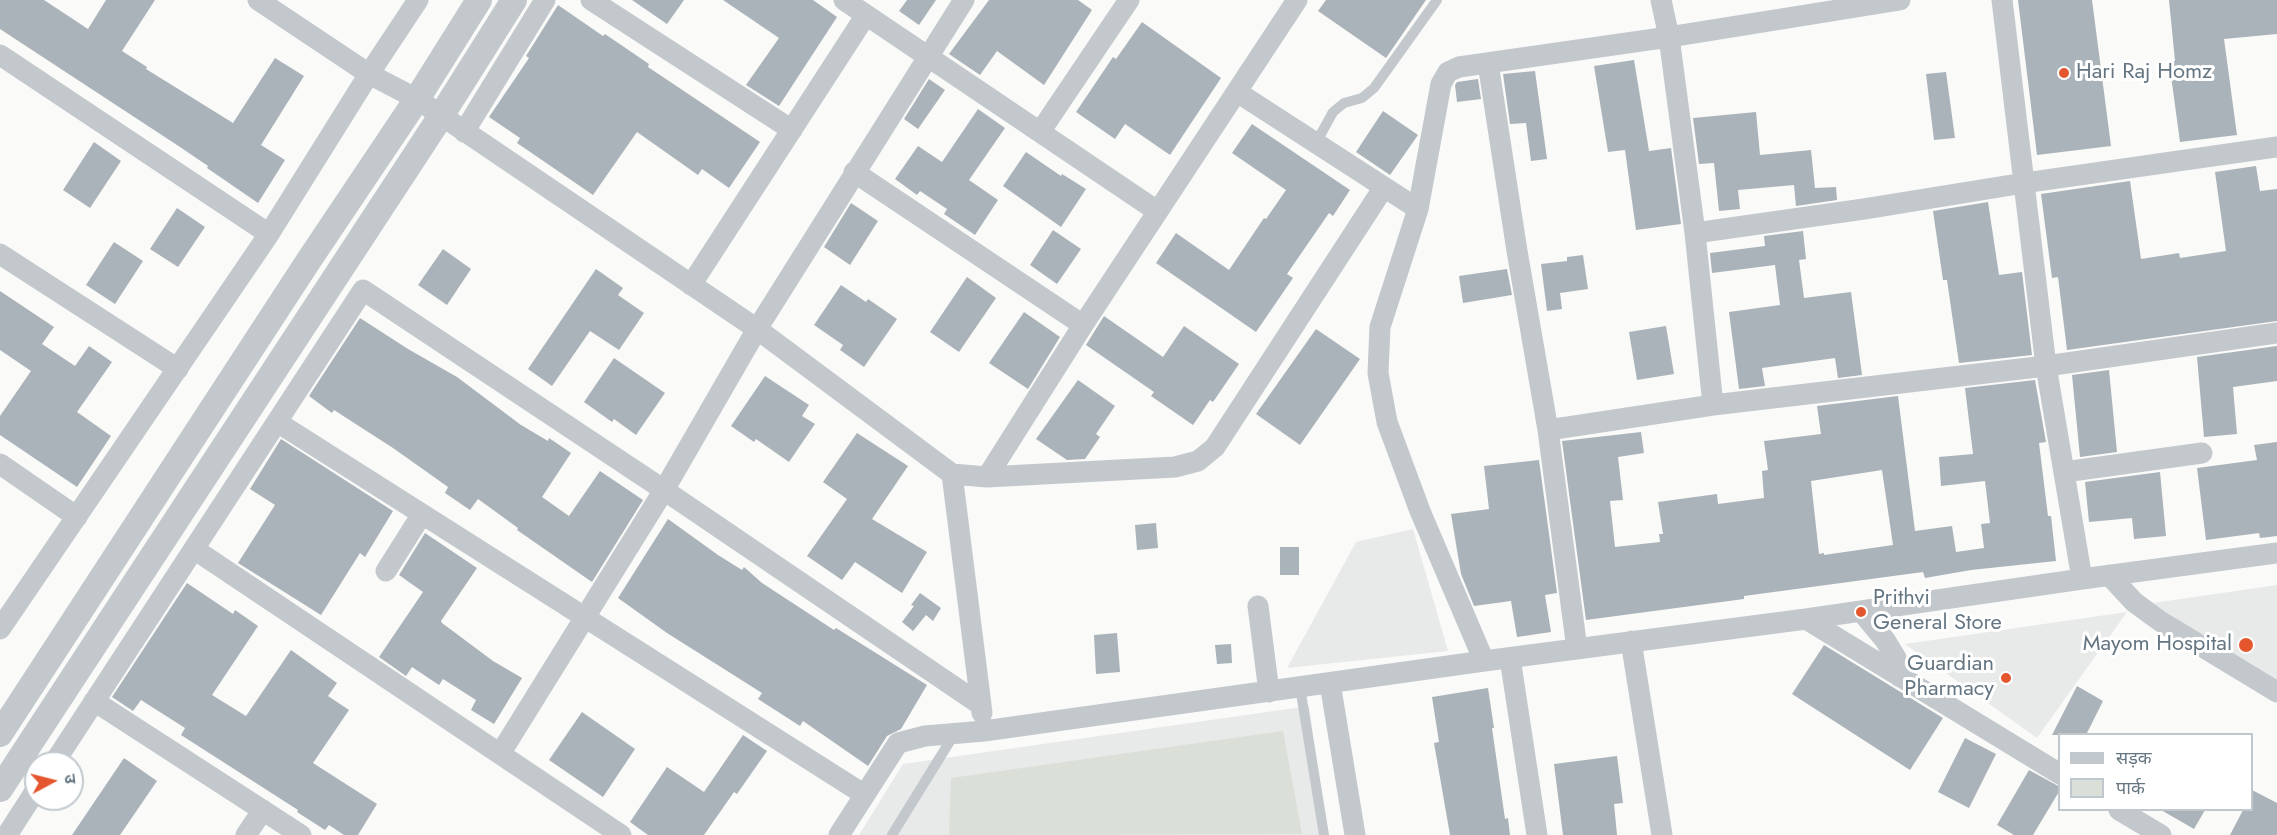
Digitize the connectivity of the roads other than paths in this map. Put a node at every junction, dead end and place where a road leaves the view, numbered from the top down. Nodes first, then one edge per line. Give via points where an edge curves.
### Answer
1 (258, 0) edge
2 (418, 0) edge
3 (479, 0) edge
4 (514, 0) edge
5 (545, 0) edge
6 (591, 0) edge
7 (844, 0) edge
8 (964, 0) edge
9 (1129, 0) edge
10 (1297, 0) edge
11 (1437, 0) edge
12 (1661, 0) edge
13 (1900, 0) edge
14 (2002, 0) edge
15 (1822, 6) edge
16 (866, 15) junction
17 (1669, 37) junction
18 (0, 55) edge
19 (928, 56) junction
20 (1488, 63) junction
21 (369, 74) junction
22 (1237, 92) junction
23 (417, 99) junction
24 (441, 116) junction
25 (792, 130) junction
26 (464, 132) junction
27 (1040, 132) junction
28 (1316, 143) junction
29 (2277, 147) edge
30 (854, 172) junction
31 (2024, 183) junction
32 (1384, 187) junction
33 (1418, 209) junction
34 (1157, 211) junction
35 (1695, 232) junction
36 (269, 234) junction
37 (0, 254) edge
38 (691, 285) junction
39 (1083, 325) junction
40 (757, 329) junction
41 (2277, 333) edge
42 (2046, 366) junction
43 (178, 369) junction
44 (1713, 405) junction
45 (278, 422) junction
46 (1548, 430) junction
47 (2202, 453) dead end
48 (0, 464) edge
49 (2064, 472) junction
50 (951, 474) junction
51 (987, 477) junction
52 (664, 490) junction
53 (422, 514) junction
54 (77, 517) junction
55 (194, 549) junction
56 (2277, 553) edge
57 (386, 571) dead end
58 (2109, 575) junction
59 (2082, 579) junction
60 (1257, 606) dead end
61 (1862, 611) junction
62 (585, 617) junction
63 (1806, 619) junction
64 (0, 629) edge
65 (1631, 641) junction
66 (1577, 649) junction
67 (1510, 658) junction
68 (1484, 661) junction
69 (1900, 677) junction
70 (1330, 683) junction
71 (1300, 687) junction
72 (1269, 692) junction
73 (2277, 692) edge
74 (94, 701) junction
75 (981, 705) junction
76 (984, 731) junction
77 (0, 734) edge
78 (955, 734) junction
79 (62, 751) edge
80 (500, 754) junction
81 (2058, 773) edge
82 (0, 789) edge
83 (865, 795) junction
84 (24, 809) edge
85 (262, 810) junction
86 (2121, 811) edge
87 (7, 835) edge
88 (246, 835) edge
89 (301, 835) edge
90 (621, 835) edge
91 (839, 835) edge
92 (892, 835) edge
93 (1324, 835) edge
94 (1355, 835) edge
95 (1537, 835) edge
96 (1662, 835) edge
97 (2161, 835) edge

1 - 21 street
2 - 21 street
3 - 23 street
4 - 24 street
5 - 26 street
6 - 25 street
7 - 16 street
8 - 19 street
9 - 27 street
10 - 22 street
11 - 28 lane via 1374,88 1333,112
12 - 17 street
13 - 15 street
14 - 31 street
15 - 17 street
16 - 19 street
16 - 25 street
17 - 20 street
17 - 35 street
18 - 36 street
19 - 27 street
19 - 30 street
20 - 33 street via 1448,72 1442,84
20 - 46 street
21 - 23 street
21 - 36 street
22 - 28 street
22 - 34 street
23 - 24 street
23 - 77 street
24 - 26 street
24 - 82 street
25 - 38 street
26 - 38 street
27 - 34 street
28 - 32 street
29 - 31 street
30 - 39 street
30 - 40 street
31 - 35 street
31 - 42 street
32 - 33 street
32 - 51 street via 1215,447 1198,462 1175,467
33 - 68 street via 1380,327 1378,373 1387,422 1420,512
34 - 39 street
35 - 44 street
36 - 43 street
37 - 43 street
38 - 40 street
39 - 51 street
40 - 50 street
40 - 52 street
41 - 42 street
42 - 44 street
42 - 49 street
43 - 54 street
44 - 46 street
45 - 52 street via 363,290
45 - 53 street
45 - 55 street
46 - 66 street
47 - 49 street
48 - 54 street
49 - 59 street
50 - 51 street
50 - 75 street
52 - 62 street
52 - 75 street
53 - 57 street
53 - 62 street
54 - 64 street
55 - 74 street
55 - 80 street
56 - 58 street
58 - 59 street
58 - 73 street via 2134,602 2160,621
59 - 61 street
60 - 72 street
61 - 63 street
61 - 69 street via 1896,658
62 - 80 street
62 - 83 street
63 - 65 street
63 - 69 street
65 - 66 street
65 - 96 street
66 - 67 street
67 - 68 street
67 - 95 street
68 - 70 street
69 - 81 street
70 - 71 street
70 - 94 street
71 - 72 street
71 - 93 lane
72 - 76 street
74 - 79 street
74 - 85 street
75 - 76 street
76 - 78 street
78 - 83 street via 898,743
78 - 92 lane
80 - 90 street
83 - 91 street
84 - 87 street
85 - 88 street
85 - 89 street
86 - 97 street

